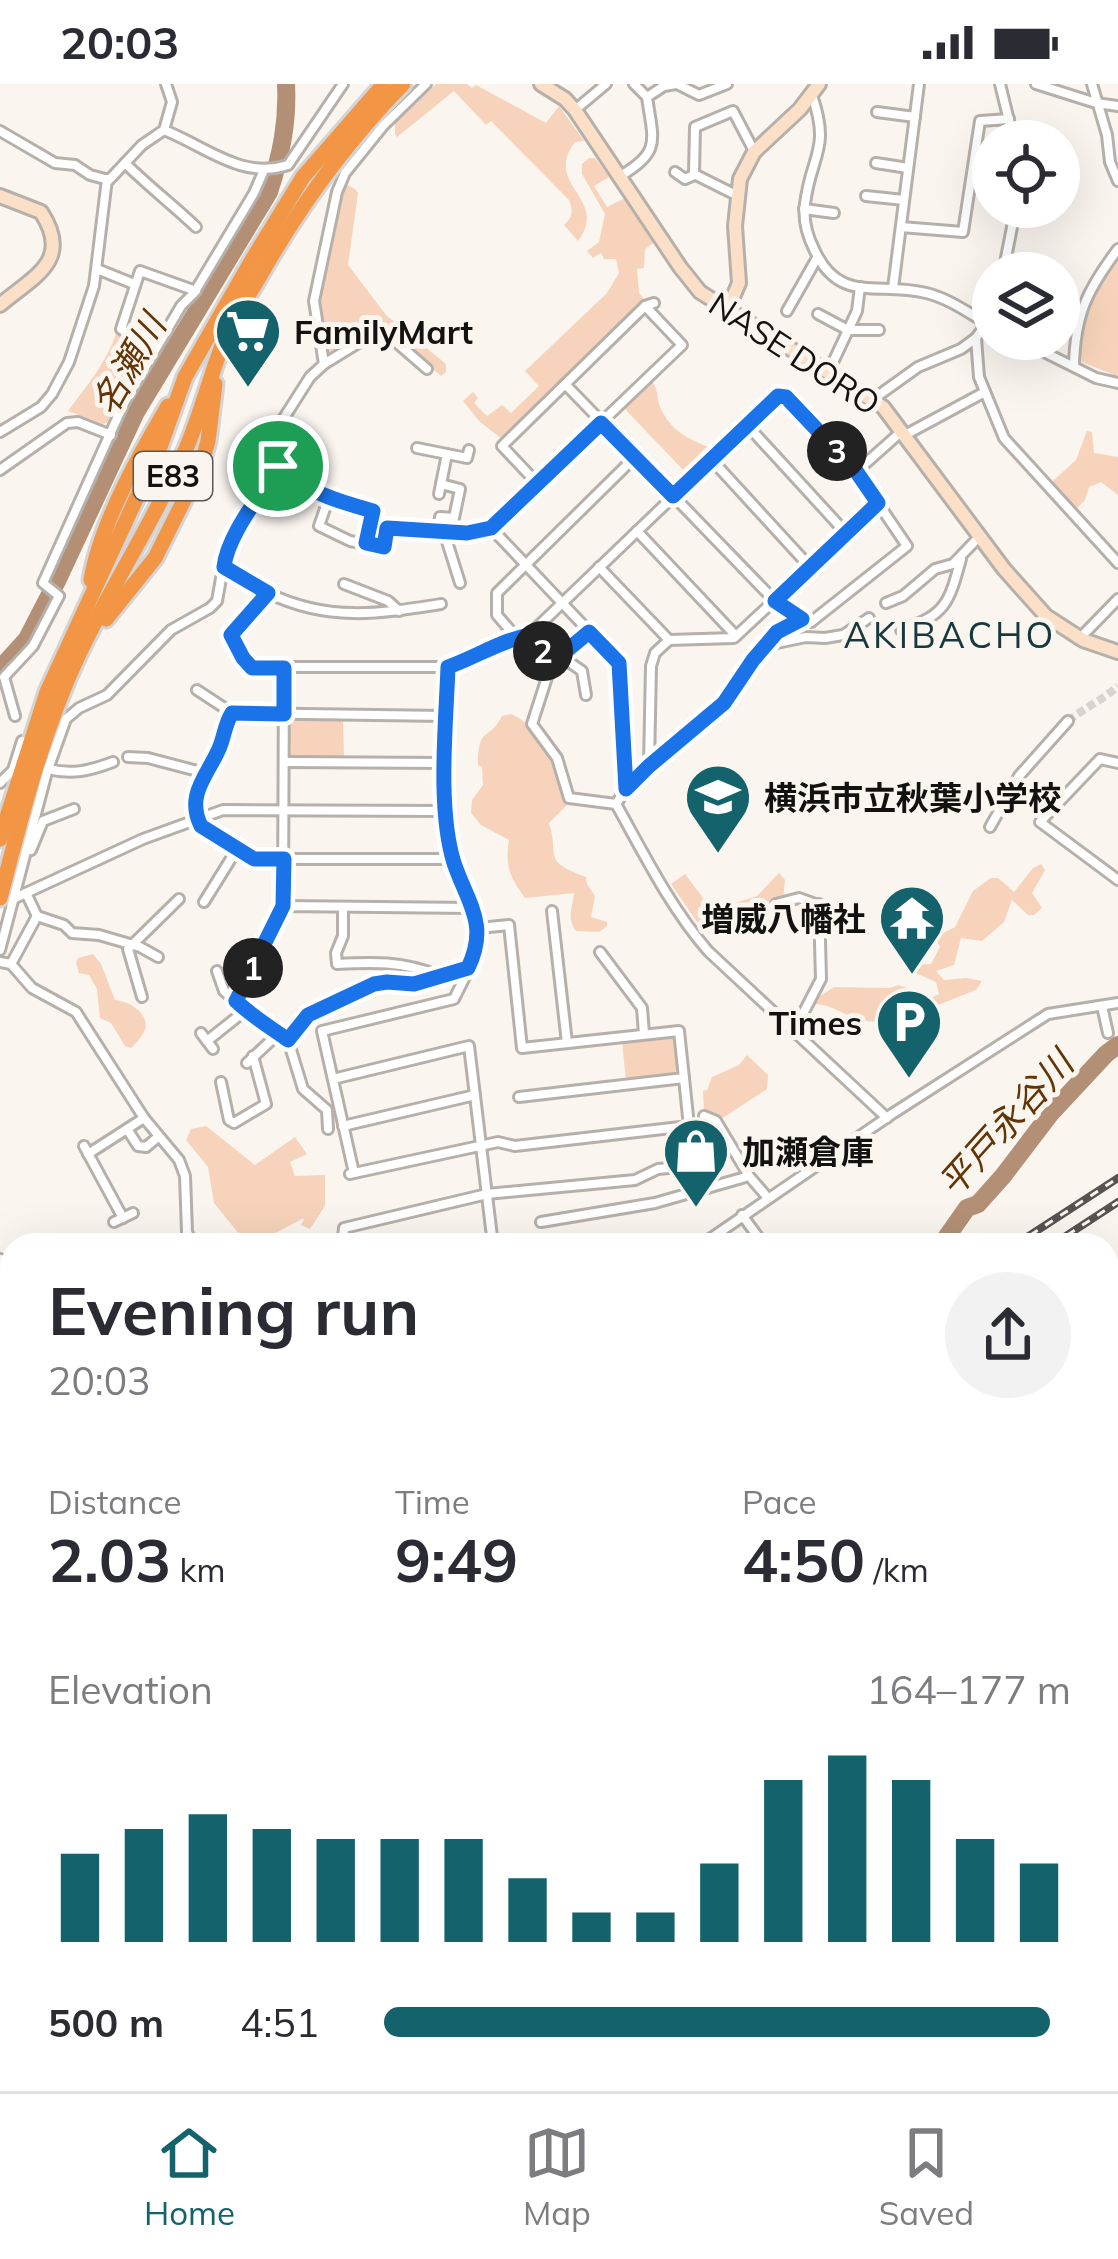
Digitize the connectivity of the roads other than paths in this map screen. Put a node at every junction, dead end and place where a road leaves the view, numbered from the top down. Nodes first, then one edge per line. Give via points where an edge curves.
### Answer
1 (166, 84) edge
2 (343, 84) edge
3 (384, 84) edge
4 (403, 84) edge
5 (426, 84) edge
6 (541, 84) edge
7 (606, 84) edge
8 (634, 84) edge
9 (676, 84) edge
10 (728, 84) edge
11 (919, 84) edge
12 (1000, 84) edge
13 (1036, 84) edge
14 (1092, 84) edge
15 (816, 89) edge
16 (647, 97) junction
17 (1096, 103) junction
18 (1118, 106) edge
19 (575, 110) junction
20 (877, 112) dead end
21 (915, 117) junction
22 (1009, 119) joint
23 (164, 130) junction
24 (0, 131) edge
25 (754, 152) junction
26 (125, 163) junction
27 (876, 164) dead end
28 (908, 168) junction
29 (266, 171) junction
30 (675, 172) dead end
31 (694, 174) junction
32 (620, 176) junction
33 (106, 179) junction
34 (1118, 181) edge
35 (0, 196) edge
36 (738, 196) junction
37 (866, 196) dead end
38 (904, 200) junction
39 (804, 209) junction
40 (834, 213) dead end
41 (901, 226) junction
42 (196, 227) dead end
43 (1118, 249) edge
44 (818, 257) junction
45 (97, 269) junction
46 (134, 284) junction
47 (860, 287) junction
48 (893, 288) junction
49 (196, 291) junction
50 (0, 304) edge
51 (728, 310) junction
52 (788, 311) dead end
53 (818, 314) dead end
54 (972, 315) edge
55 (848, 330) junction
56 (879, 330) dead end
57 (972, 341) edge
58 (154, 352) junction
59 (978, 360) edge
60 (1062, 360) edge
61 (324, 364) junction
62 (1074, 366) junction
63 (427, 368) dead end
64 (828, 373) junction
65 (1118, 383) edge
66 (565, 384) junction
67 (983, 393) junction
68 (872, 400) junction
69 (601, 423) junction
70 (747, 425) junction
71 (0, 432) edge
72 (904, 433) junction
73 (111, 435) junction
74 (422, 446) dead end
75 (469, 450) dead end
76 (447, 454) junction
77 (634, 458) junction
78 (711, 459) junction
79 (278, 466) junction
80 (0, 470) edge
81 (856, 471) junction
82 (537, 484) junction
83 (673, 496) junction
84 (329, 497) junction
85 (878, 503) junction
86 (491, 528) junction
87 (441, 531) junction
88 (637, 531) junction
89 (845, 532) junction
90 (980, 536) junction
91 (366, 543) junction
92 (962, 554) junction
93 (1118, 563) edge
94 (526, 565) junction
95 (224, 567) junction
96 (599, 567) junction
97 (810, 567) junction
98 (460, 583) dead end
99 (344, 584) dead end
100 (268, 593) junction
101 (1118, 598) edge
102 (775, 601) junction
103 (561, 603) junction
104 (886, 603) dead end
105 (440, 604) dead end
106 (399, 610) junction
107 (869, 618) dead end
108 (802, 619) junction
109 (901, 630) dead end
110 (589, 632) junction
111 (529, 635) junction
112 (736, 636) junction
113 (517, 638) junction
114 (1080, 638) junction
115 (669, 640) junction
116 (766, 645) junction
117 (1118, 652) edge
118 (554, 663) junction
119 (448, 667) junction
120 (284, 668) junction
121 (197, 689) dead end
122 (586, 695) dead end
123 (232, 713) junction
124 (284, 714) junction
125 (445, 716) junction
126 (0, 719) edge
127 (1068, 722) tunnel mouth
128 (22, 741) dead end
129 (128, 758) dead end
130 (113, 762) dead end
131 (285, 762) junction
132 (446, 763) junction
133 (1118, 764) edge
134 (18, 765) junction
135 (649, 766) junction
136 (48, 769) junction
137 (205, 772) junction
138 (0, 784) edge
139 (626, 789) junction
140 (616, 803) junction
141 (74, 809) dead end
142 (284, 810) junction
143 (446, 811) junction
144 (196, 819) junction
145 (990, 826) dead end
146 (0, 839) edge
147 (237, 849) junction
148 (25, 854) junction
149 (284, 859) junction
150 (453, 859) junction
151 (1118, 880) edge
152 (26, 893) junction
153 (7, 898) edge
154 (179, 899) dead end
155 (204, 902) dead end
156 (776, 904) dead end
157 (819, 904) junction
158 (283, 906) junction
159 (344, 908) junction
160 (473, 908) junction
161 (552, 911) dead end
162 (835, 911) dead end
163 (37, 916) junction
164 (479, 928) junction
165 (131, 946) junction
166 (0, 950) edge
167 (600, 952) dead end
168 (158, 956) dead end
169 (5, 963) edge
170 (468, 968) junction
171 (217, 971) dead end
172 (438, 976) junction
173 (142, 997) dead end
174 (236, 1001) junction
175 (1118, 1004) edge
176 (1102, 1006) junction
177 (246, 1010) junction
178 (794, 1031) junction
179 (279, 1033) junction
180 (1108, 1033) dead end
181 (644, 1034) junction
182 (288, 1040) junction
183 (207, 1041) dead end
184 (567, 1043) junction
185 (684, 1078) junction
186 (333, 1079) junction
187 (225, 1087) dead end
188 (475, 1095) junction
189 (519, 1097) dead end
190 (704, 1116) dead end
191 (144, 1118) junction
192 (887, 1118) junction
193 (344, 1126) junction
194 (127, 1129) junction
195 (328, 1129) dead end
196 (158, 1137) junction
197 (481, 1144) junction
198 (720, 1163) dead end
199 (748, 1176) junction
200 (487, 1194) junction
201 (767, 1198) junction
202 (742, 1215) junction
203 (123, 1218) dead end
204 (542, 1222) dead end
205 (187, 1233) edge
206 (343, 1233) edge
207 (492, 1233) edge
208 (717, 1233) edge
209 (755, 1233) edge

1 - 23 street via 172,102
2 - 29 street via 285,167
3 - 134 highway, E83 via 304,177 185,377
4 - 153 highway, E83 via 298,212 226,334 187,448 53,716
5 - 61 street via 382,126 337,192 314,301
6 - 19 street, NASE DORO
7 - 19 street
8 - 16 street
9 - 10 street via 699,95
9 - 16 street
11 - 21 street
12 - 22 street
13 - 17 street
14 - 17 street
15 - 25 street
15 - 39 street via 822,133
16 - 32 street via 652,148
17 - 18 street
17 - 34 street
19 - 32 street, NASE DORO
20 - 21 street
21 - 28 street
22 - 41 street via 980,121 963,232
23 - 26 street
23 - 29 street
24 - 33 street via 55,163
25 - 31 street via 733,111 695,127
25 - 36 street
26 - 33 street
26 - 42 street
27 - 28 street
28 - 38 street
29 - 49 street
30 - 31 street
31 - 36 street
32 - 51 street, NASE DORO via 693,291
33 - 45 street
35 - 50 street via 41,212 55,247 51,260
36 - 51 street via 739,283
37 - 38 street
38 - 41 street
39 - 40 street
39 - 44 street
41 - 48 street
43 - 62 street via 1084,302
44 - 47 street via 833,279
44 - 52 street
45 - 46 street
45 - 71 street via 61,380 41,407
46 - 49 street via 140,272
46 - 58 street via 121,329
47 - 48 street
47 - 55 street
48 - 54 street via 928,293
49 - 58 street
51 - 64 street, NASE DORO
53 - 55 street
55 - 56 street
55 - 64 street
57 - 68 street
58 - 73 street
59 - 67 street
60 - 62 street
61 - 63 street via 381,329
61 - 79 street via 282,421
62 - 65 street
64 - 68 street, NASE DORO
66 - 69 street
66 - 69 street via 649,304 682,345
66 - 82 street via 502,446
67 - 72 street
67 - 93 street via 1004,438
68 - 72 street, NASE DORO
69 - 77 street
69 - 82 street
70 - 78 street
70 - 81 street via 786,397
70 - 89 street
72 - 81 street
72 - 90 street, NASE DORO
73 - 80 street via 68,422
73 - 126 street via 43,584 59,596 33,646 4,677 15,714
74 - 76 street
75 - 76 street via 467,458
76 - 87 street via 440,489 460,489 454,518 440,518
77 - 83 street
77 - 94 street
78 - 83 street
78 - 97 street
79 - 84 street
79 - 95 street
81 - 85 street
82 - 86 street
83 - 88 street
83 - 102 street
84 - 91 street via 373,511
84 - 91 street via 319,526
85 - 89 street
85 - 108 street via 907,545 811,622
86 - 87 street
86 - 94 street
87 - 91 street via 387,528 384,547
87 - 98 street
88 - 96 street
88 - 112 street
89 - 97 street
90 - 92 street
90 - 114 street, NASE DORO via 1046,616
92 - 104 street
92 - 109 street via 951,595 931,619
94 - 103 street
94 - 113 street via 497,593 497,615
95 - 100 street
95 - 136 street via 218,601 66,719
96 - 103 street
96 - 115 street
97 - 102 street
99 - 106 street
100 - 106 street via 320,612
100 - 120 street via 231,635 252,668
101 - 114 street
102 - 108 street
102 - 112 street
103 - 110 street
103 - 111 street
105 - 106 street
107 - 116 street via 843,634
108 - 116 street
110 - 118 street
110 - 139 street via 619,663
111 - 113 street
111 - 118 street
112 - 115 street
113 - 119 street
114 - 117 street, NASE DORO
115 - 135 street via 652,658
116 - 135 street via 724,703
118 - 122 street via 582,671
118 - 140 street via 532,724 557,758 569,798
119 - 120 street
119 - 125 street
120 - 124 street
121 - 123 street
123 - 124 street
123 - 137 street
124 - 125 street
124 - 131 street
125 - 132 street
127 - 145 street via 1018,776
128 - 134 highway
129 - 137 street
130 - 136 street via 88,772
131 - 132 street
131 - 142 street
132 - 143 street
133 - 151 street via 1100,759 1040,822
134 - 138 street
134 - 146 highway, E83
135 - 139 street
136 - 148 street
137 - 144 street
139 - 140 street
140 - 178 street via 686,926
141 - 148 street via 43,820
142 - 143 street
142 - 144 street via 223,810
142 - 149 street
143 - 150 street
144 - 147 street
144 - 152 street
147 - 149 street via 254,859
147 - 155 street
148 - 153 street
149 - 150 street
149 - 158 street
150 - 160 street
152 - 153 street
152 - 163 street
153 - 166 street
154 - 165 street
156 - 157 street
157 - 162 street
157 - 178 street via 820,979
158 - 159 street
158 - 174 street
159 - 160 street
159 - 172 street via 337,964 386,961
160 - 164 street
161 - 184 street
163 - 165 street
163 - 169 street
164 - 170 street
164 - 184 street via 509,925 521,1048
165 - 168 street
165 - 173 street
167 - 181 street via 642,1009
169 - 191 street via 76,1012
170 - 172 street
170 - 186 street via 454,999 322,1031
171 - 174 street
172 - 182 street via 374,984 308,1015
174 - 177 street
175 - 176 street
176 - 180 street
176 - 192 street via 1048,1014
177 - 179 street
177 - 183 street
178 - 192 street
179 - 182 street
179 - 187 street via 250,1059 266,1104 235,1123
181 - 184 street
181 - 185 street via 679,1030
182 - 195 street via 303,1089 327,1110
185 - 189 street
185 - 197 street via 689,1126
186 - 188 street via 469,1046
186 - 193 street
188 - 193 street
188 - 197 street
190 - 199 street via 716,1121
191 - 194 street
191 - 196 street
192 - 201 street
193 - 197 street via 352,1173
194 - 196 street via 138,1146
194 - 203 street via 86,1150
196 - 205 street via 185,1176
197 - 200 street
198 - 200 street
199 - 201 street
199 - 204 street
200 - 206 street
200 - 207 street
201 - 202 street
202 - 208 street
202 - 209 street

